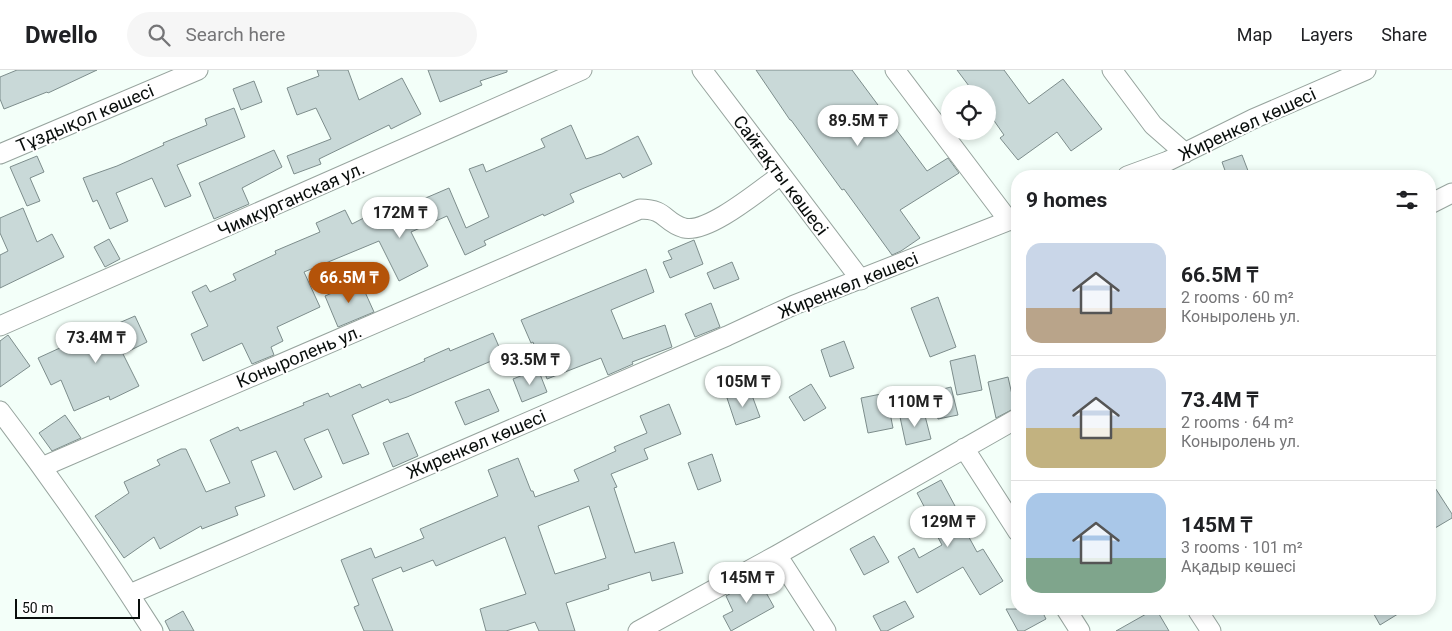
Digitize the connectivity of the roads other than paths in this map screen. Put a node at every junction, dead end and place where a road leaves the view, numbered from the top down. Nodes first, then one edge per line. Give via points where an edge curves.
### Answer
1 (198, 70) edge
2 (582, 70) edge
3 (702, 70) edge
4 (895, 70) edge
5 (1112, 70) edge
6 (1366, 70) edge
7 (1185, 153) junction
8 (0, 154) edge
9 (1143, 170) edge
10 (781, 175) junction
11 (1452, 193) edge
12 (1436, 201) edge
13 (1011, 216) edge
14 (1011, 220) edge
15 (861, 280) junction
16 (0, 326) edge
17 (0, 411) edge
18 (1011, 422) edge
19 (964, 448) junction
20 (42, 467) junction
21 (1011, 521) edge
22 (777, 555) junction
23 (130, 594) junction
24 (1070, 615) edge
25 (1200, 615) edge
26 (153, 631) edge
27 (638, 631) edge
28 (826, 631) edge
29 (1080, 631) edge
30 (1211, 631) edge

1 - 8 street, Тұздықол көшесі
2 - 16 street, Чимкурганская ул.
3 - 10 street, Сайғақты көшесі
4 - 13 street
5 - 7 street via 1153,125
6 - 7 street, Жиренкөл көшесі via 1253,119
7 - 9 street, Жиренкөл көшесі
10 - 15 street, Сайғақты көшесі
10 - 20 street, Коныролень ул. via 713,222 696,229 674,225 658,211 640,209
11 - 12 street
14 - 15 street, Жиренкөл көшесі
15 - 23 street, Жиренкөл көшесі via 794,305
17 - 20 street
18 - 19 street
19 - 21 street
19 - 22 street
20 - 23 street
22 - 27 street
22 - 28 street
23 - 26 street
24 - 29 street
25 - 30 street

